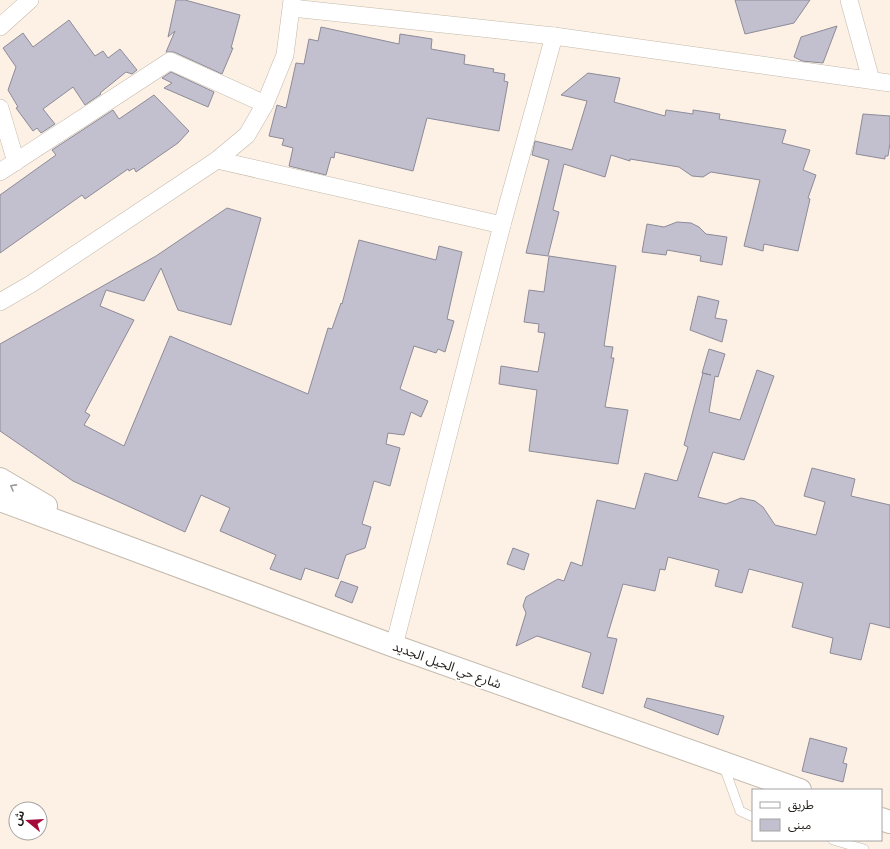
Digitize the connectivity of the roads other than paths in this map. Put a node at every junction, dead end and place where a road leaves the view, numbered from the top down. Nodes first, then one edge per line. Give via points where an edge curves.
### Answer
1 (30, 0) edge
2 (849, 0) edge
3 (292, 4) edge
4 (0, 27) edge
5 (554, 36) junction
6 (871, 80) junction
7 (890, 83) edge
8 (265, 104) junction
9 (0, 108) edge
10 (217, 160) junction
11 (16, 162) junction
12 (0, 172) edge
13 (502, 225) junction
14 (31, 284) junction
15 (0, 296) edge
16 (0, 302) edge
17 (0, 479) edge
18 (0, 500) edge
19 (96, 534) junction
20 (394, 646) junction
21 (723, 763) junction
22 (797, 789) edge
23 (752, 817) edge
24 (836, 841) edge
25 (864, 849) edge

1 - 4 street
2 - 6 street
3 - 5 street
3 - 8 street via 285,55
5 - 6 street
5 - 13 street
6 - 7 street
8 - 10 street via 248,135
8 - 11 street via 170,61
9 - 11 street
10 - 13 street
10 - 14 street
11 - 12 street
13 - 20 street
14 - 15 street
14 - 16 street
19 -> 17 street
18 - 19 street
19 - 20 street, شارع حي الحيل الجديد
20 - 21 street, شارع حي الحيل الجديد
21 - 22 street, شارع حي الحيل الجديد
21 - 23 lane via 740,811
24 - 25 lane

